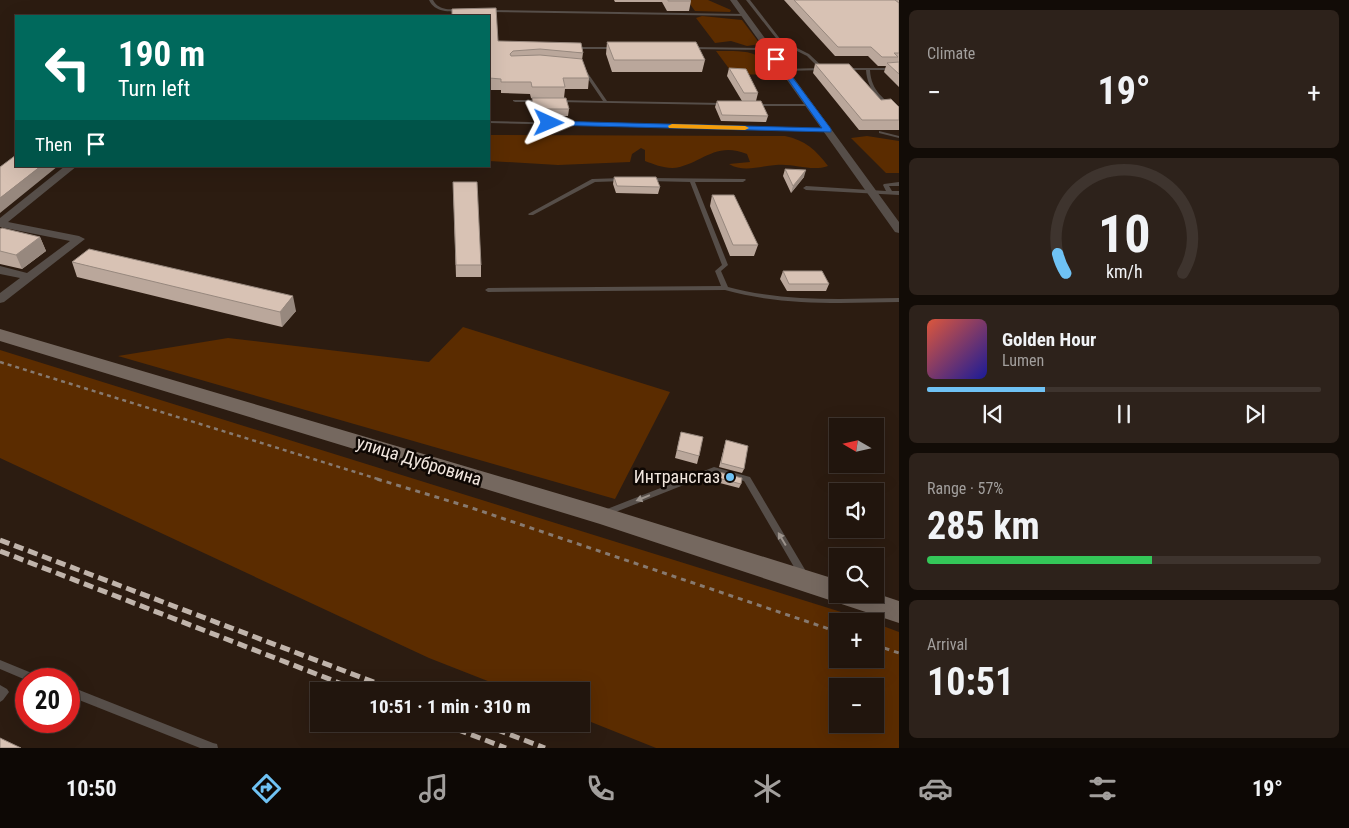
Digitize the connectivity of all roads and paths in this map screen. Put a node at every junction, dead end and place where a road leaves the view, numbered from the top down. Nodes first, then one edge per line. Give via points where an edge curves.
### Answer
1 (431, 0) edge
2 (733, 0) edge
3 (748, 0) edge
4 (471, 11) edge
5 (480, 11) edge
6 (745, 15) junction
7 (566, 48) edge
8 (624, 48) edge
9 (681, 48) edge
10 (768, 49) junction
11 (575, 66) edge
12 (823, 69) junction
13 (868, 69) junction
14 (899, 69) edge
15 (783, 70) junction
16 (515, 101) dead end
17 (544, 101) edge
18 (554, 102) edge
19 (606, 102) junction
20 (728, 104) edge
21 (747, 105) edge
22 (809, 105) junction
23 (899, 113) edge
24 (490, 122) edge
25 (828, 130) junction
26 (880, 132) edge
27 (899, 137) edge
28 (71, 167) edge
29 (633, 180) edge
30 (643, 180) edge
31 (692, 180) junction
32 (744, 180) dead end
33 (899, 184) edge
34 (806, 188) dead end
35 (871, 192) junction
36 (890, 193) junction
37 (899, 193) edge
38 (531, 214) dead end
39 (0, 224) edge
40 (899, 230) edge
41 (0, 270) edge
42 (29, 277) junction
43 (724, 288) junction
44 (488, 290) dead end
45 (0, 299) edge
46 (899, 300) edge
47 (0, 335) edge
48 (0, 362) edge
49 (600, 515) junction
50 (807, 581) junction
51 (829, 588) edge
52 (872, 603) edge
53 (899, 612) edge
54 (829, 629) edge
55 (884, 648) edge
56 (899, 653) edge
57 (0, 664) edge
58 (15, 670) edge
59 (0, 690) edge
60 (80, 695) edge
61 (0, 697) edge
62 (213, 748) edge

1 - 4 lane via 438,8
2 - 6 street
3 - 12 lane via 780,41 808,55
5 - 6 lane
6 - 10 street
7 - 8 lane
9 - 10 lane
10 - 15 street
11 - 19 lane via 583,67
12 - 13 lane
12 - 15 lane
13 - 14 lane
13 - 23 lane via 873,91
15 - 22 street
16 - 17 lane
18 - 19 lane
19 - 20 lane
21 - 22 lane
22 - 25 street
24 - 25 lane
25 - 35 street
26 - 27 lane
28 - 39 street
29 - 38 lane via 594,180
30 - 31 lane
31 - 32 lane
31 - 43 lane via 725,265 718,271
33 - 36 lane via 886,185
34 - 35 lane
35 - 36 lane
35 - 40 street
36 - 37 lane
39 - 42 street via 79,239
41 - 42 street
42 - 45 street
43 - 44 lane
43 - 46 lane via 759,297
47 - 49 main road, улица Дубровина
48 - 54 path via 469,507
49 - 50 main road, улица Дубровина
50 -> 49 lane via 746,480 714,470
50 - 51 main road, улица Дубровина
52 - 53 main road
55 - 56 path
57 - 58 lane
59 - 61 lane via 4,692
60 - 62 lane

